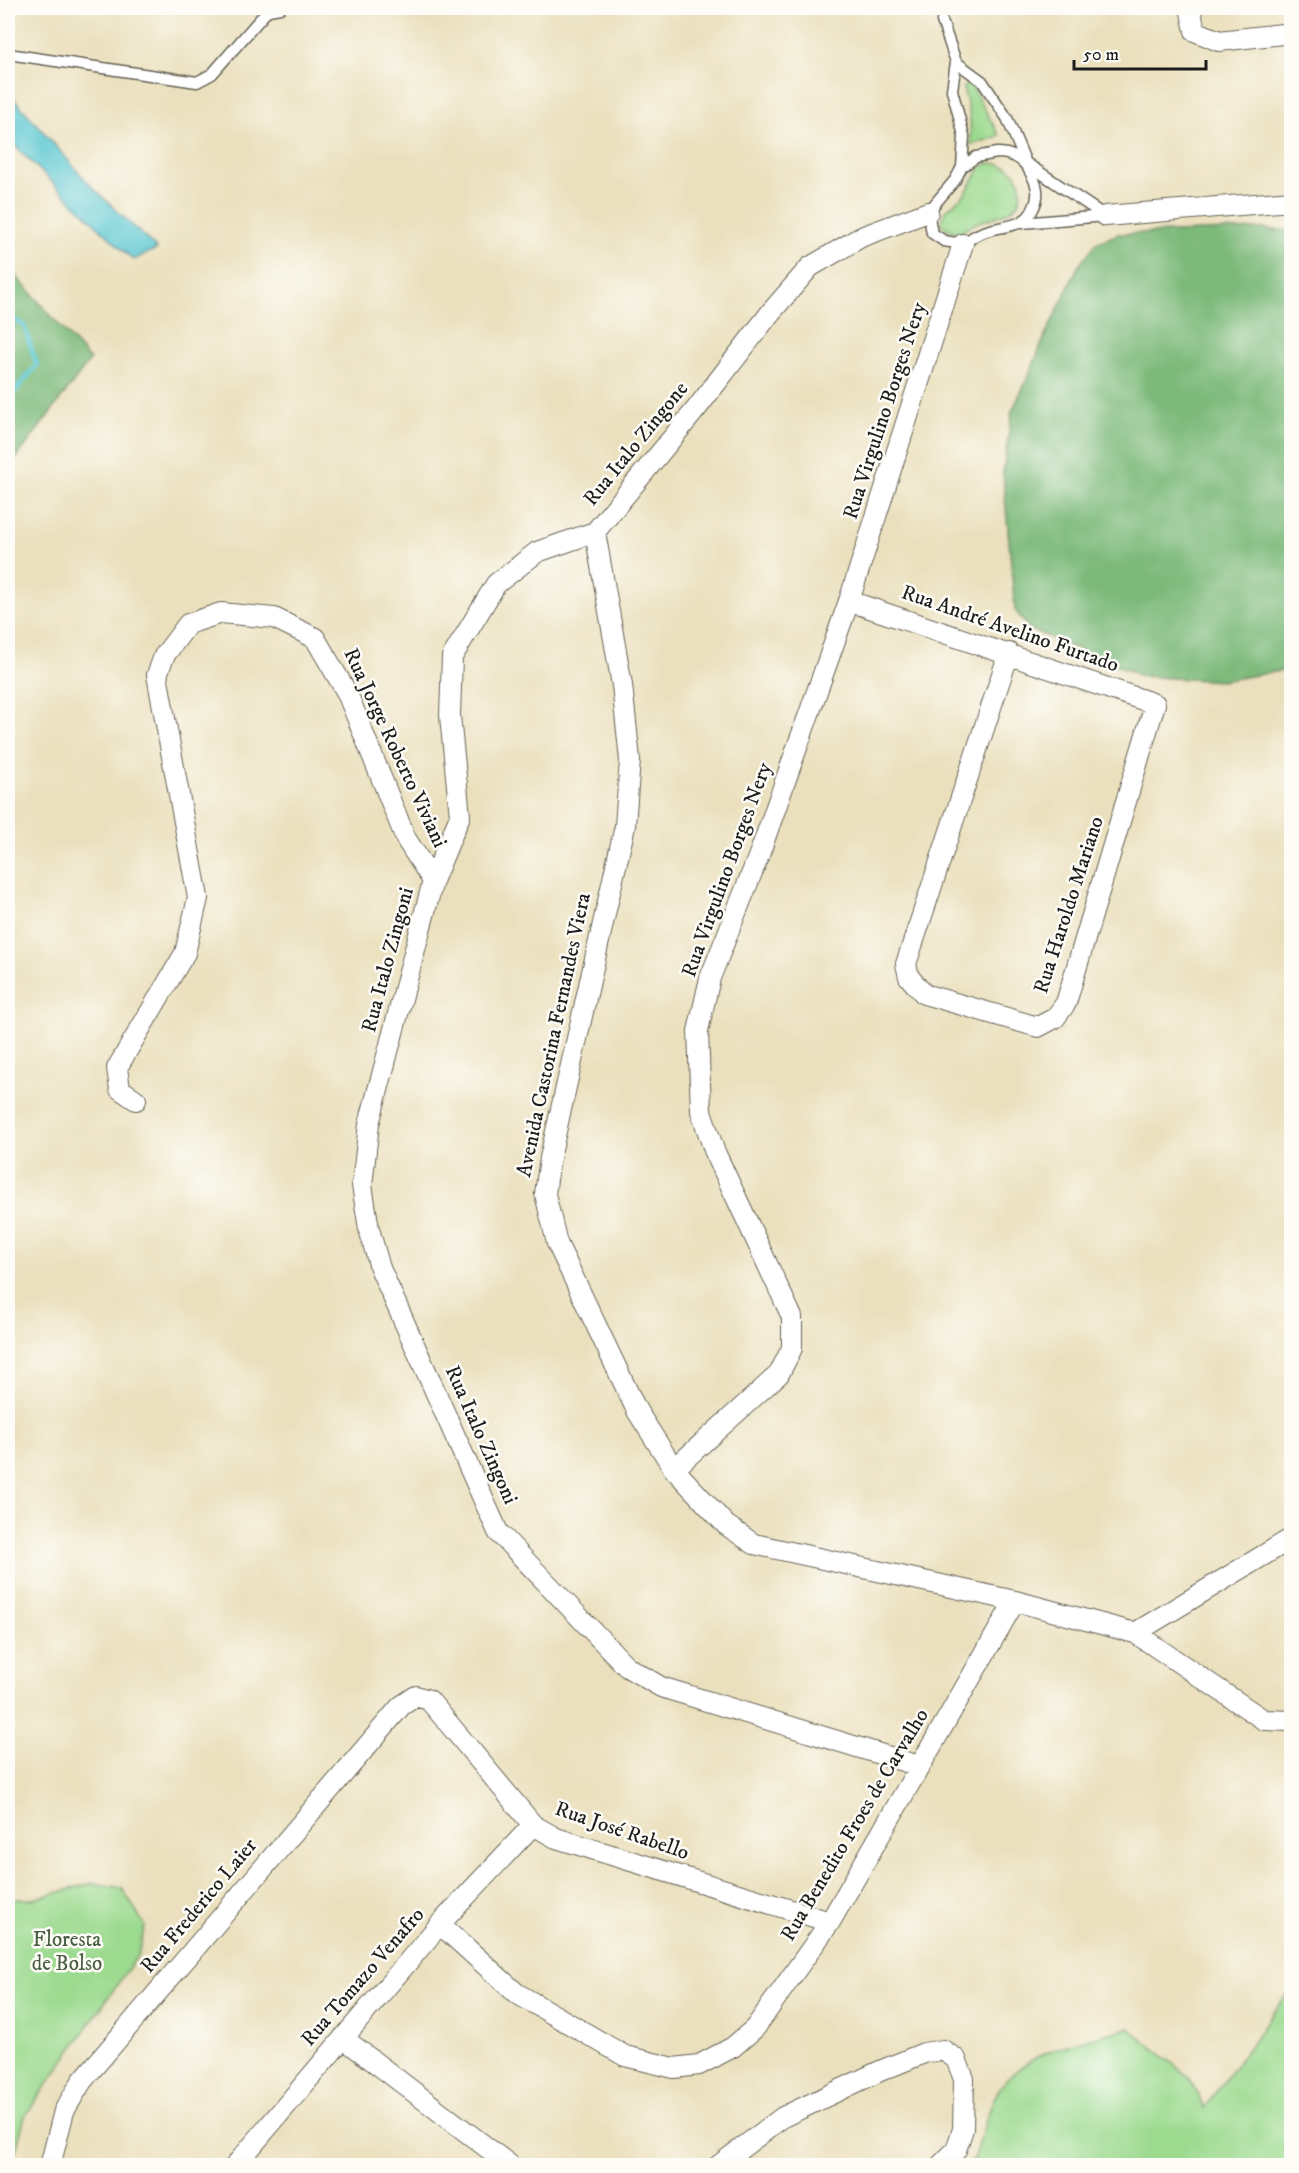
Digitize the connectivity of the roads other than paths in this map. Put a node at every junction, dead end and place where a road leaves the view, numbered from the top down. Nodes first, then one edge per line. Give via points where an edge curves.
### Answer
1 (280, 8) edge
2 (1190, 8) edge
3 (942, 21) dead end
4 (1292, 33) edge
5 (8, 54) edge
6 (956, 62) junction
7 (1026, 163) junction
8 (962, 167) junction
9 (1292, 201) edge
10 (928, 212) junction
11 (1105, 216) junction
12 (1022, 223) junction
13 (963, 244) junction
14 (595, 532) junction
15 (849, 601) junction
16 (1009, 653) junction
17 (1155, 704) joint
18 (433, 881) junction
19 (136, 1100) dead end
20 (674, 1469) junction
21 (1292, 1538) edge
22 (1015, 1601) junction
23 (1135, 1633) junction
24 (416, 1696) joint
25 (1292, 1721) edge
26 (919, 1766) junction
27 (533, 1825) junction
28 (830, 1922) junction
29 (440, 1924) junction
30 (343, 2038) junction
31 (50, 2166) edge
32 (236, 2166) edge
33 (511, 2166) edge
34 (718, 2166) edge
35 (940, 2166) edge

1 - 5 lane via 268,10 212,74 197,82
2 - 4 street via 1195,31 1219,41
3 - 6 lane
6 - 7 lane via 982,81 1007,118
6 - 8 lane via 952,90 964,136
7 - 8 lane via 1007,153 997,153 976,157
7 - 11 lane
7 - 12 lane via 1038,198
8 - 10 lane
9 - 11 street
10 - 13 lane via 932,233 944,241
10 - 14 street, Rua Italo Zingone via 861,237 810,267
11 - 12 lane
12 - 13 lane via 980,233
13 - 15 street, Rua Virgulino Borges Nery
14 - 18 street, Rua Italo Zingone via 537,552 496,584 453,657 450,716 460,816
14 - 20 street, Avenida Castorina Fernandes Viera via 622,685 630,760 628,796 625,826 545,1194 557,1243 637,1411
15 - 16 street, Rua André Avelino Furtado
15 - 20 street, Rua Virgulino Borges Nery via 759,855 710,978 698,1031 701,1111 714,1150 792,1317 792,1348 778,1374
16 - 17 street, Rua André Avelino Furtado
16 - 17 street, Rua Haroldo Mariano via 906,964 909,977 924,994 1038,1027 1055,1018 1066,1003
18 - 19 street, Rua Jorge Roberto Viviani via 406,839 347,693 315,638 274,618 221,613 188,624 164,656 157,675 198,898 185,953 117,1068 120,1089
18 - 26 street, Rua Italo Zingoni via 369,1124 362,1185 380,1268 498,1532 627,1667 661,1687
20 - 22 street, Avenida Castorina Fernandes Viera via 726,1525 754,1544
21 - 23 street
22 - 23 street, Avenida Castorina Fernandes Viera
22 - 26 street, Rua Benedito Froes de Carvalho
23 - 25 street, Avenida Castorina Fernandes Viera via 1264,1720
24 - 27 street, Rua José Rabello via 429,1700
24 - 31 street, Rua Frederico Laier via 401,1706 81,2081 64,2111
26 - 28 street, Rua Benedito Froes de Carvalho
27 - 28 street, Rua José Rabello via 556,1838
27 - 29 street, Rua Tomazo Venafro
28 - 29 street, Rua Benedito Froes de Carvalho via 755,2028 733,2047 699,2065 674,2068 625,2056 516,1993
29 - 30 street, Rua Tomazo Venafro
30 - 32 street, Rua Tomazo Venafro
30 - 33 street
34 - 35 street via 783,2117 880,2071 924,2053 943,2050 956,2059 964,2079 963,2129 956,2150

